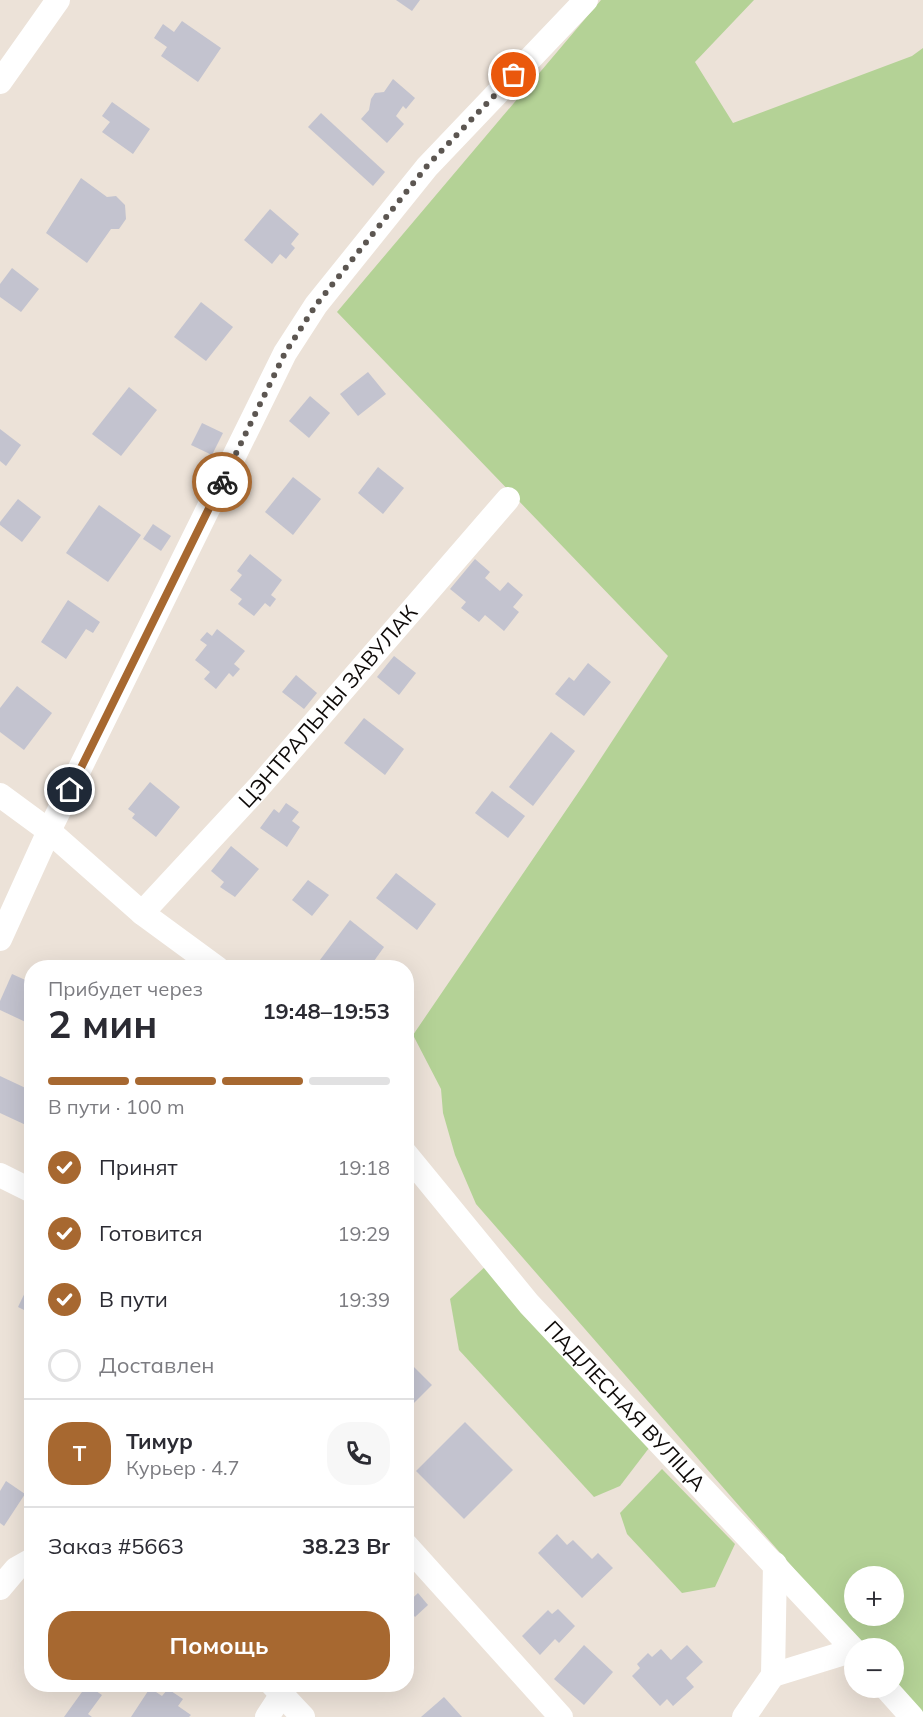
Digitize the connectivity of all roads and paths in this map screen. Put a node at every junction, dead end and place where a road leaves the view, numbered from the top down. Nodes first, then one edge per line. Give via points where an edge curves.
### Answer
1 (58, 0) edge
2 (586, 0) edge
3 (0, 82) edge
4 (508, 499) dead end
5 (0, 795) edge
6 (49, 831) junction
7 (142, 913) junction
8 (0, 939) edge
9 (206, 960) edge
10 (414, 1164) edge
11 (0, 1175) edge
12 (24, 1187) edge
13 (414, 1554) edge
14 (24, 1564) edge
15 (775, 1564) junction
16 (0, 1588) edge
17 (844, 1639) edge
18 (844, 1653) edge
19 (772, 1675) junction
20 (276, 1692) edge
21 (280, 1692) edge
22 (895, 1698) edge
23 (267, 1717) edge
24 (303, 1717) edge
25 (561, 1717) edge
26 (744, 1717) edge
27 (912, 1717) edge

1 - 3 street
2 - 6 street via 427,166 316,305 285,353
4 - 7 street, ЦЭНТРАЛЬНЫ ЗАВУЛАК via 258,788
5 - 6 street
6 - 7 street
6 - 8 street
7 - 9 street
10 - 15 street, ПАДЛЕСНАЯ ВУЛІЦА via 529,1304
11 - 12 street
13 - 25 street
14 - 16 street
15 - 17 street, ПАДЛЕСНАЯ ВУЛІЦА
15 - 19 street
18 - 19 street, ПАДЛЕСНАЯ ВУЛІЦА
19 - 26 street
20 - 23 street
21 - 24 street
22 - 27 street

